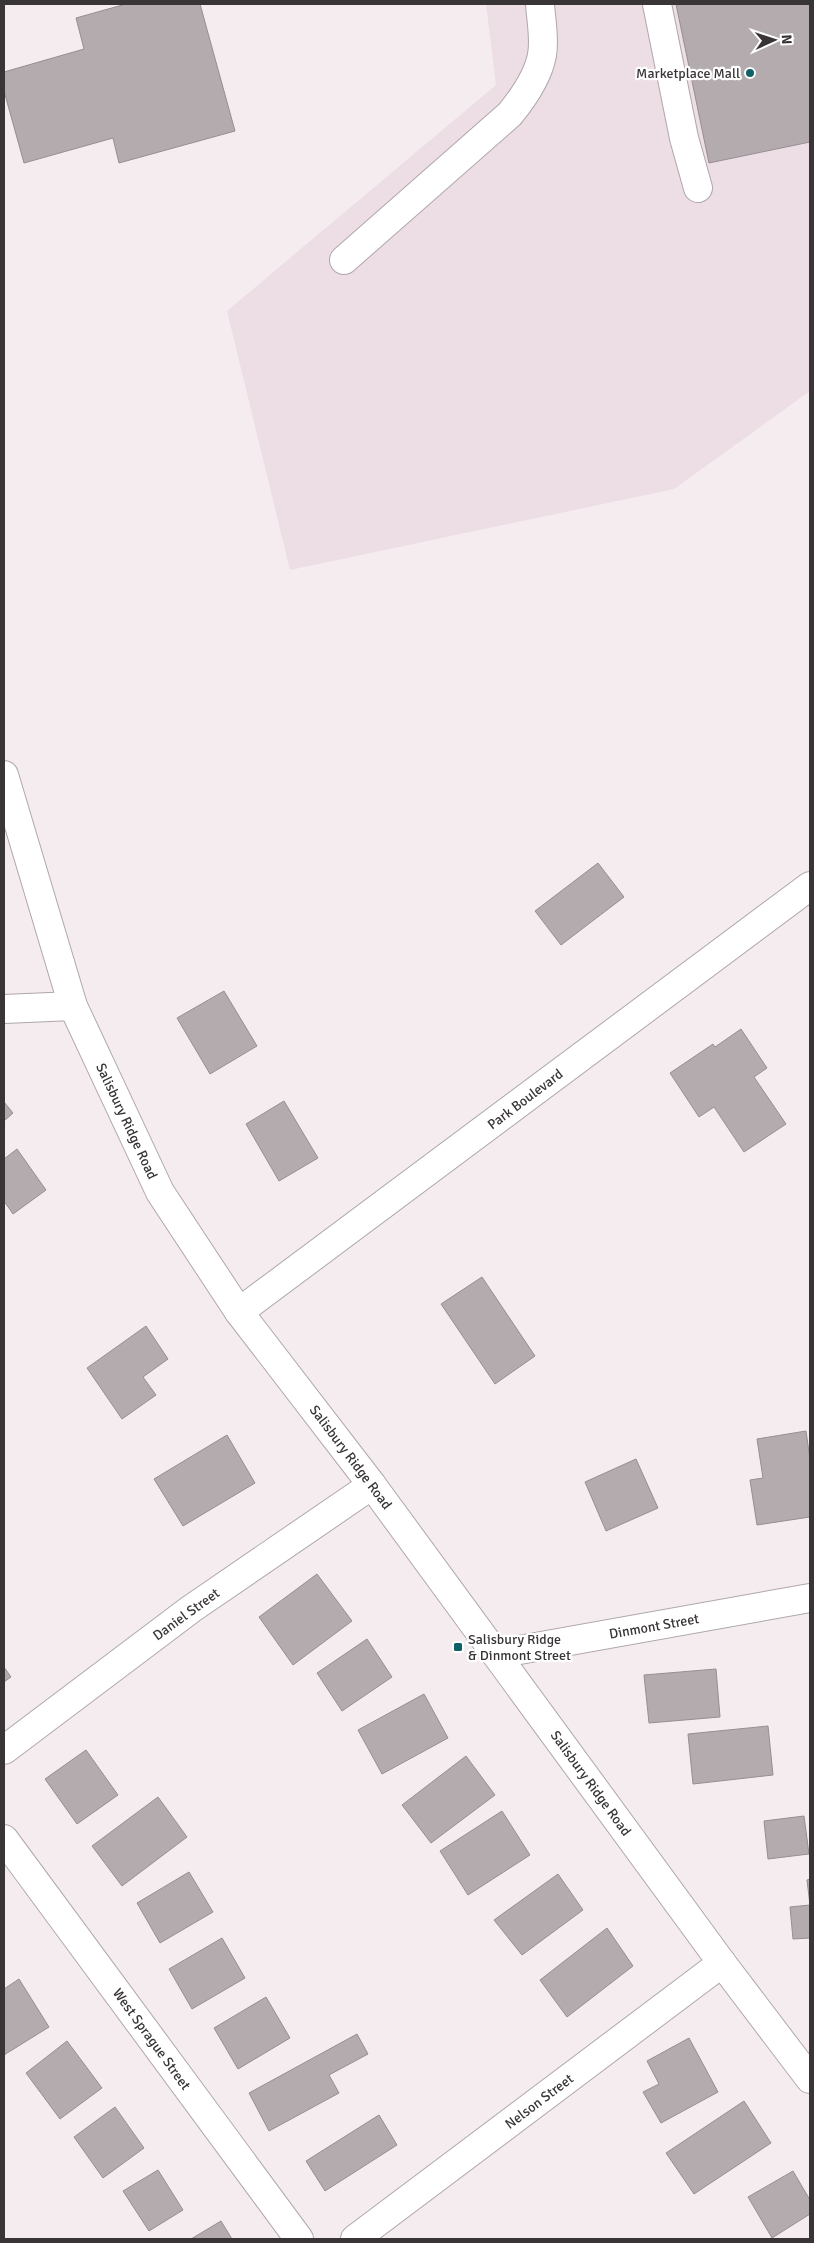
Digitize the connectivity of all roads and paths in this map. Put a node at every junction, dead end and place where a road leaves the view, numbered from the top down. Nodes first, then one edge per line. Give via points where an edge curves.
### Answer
1 (540, 4) edge
2 (657, 4) edge
3 (698, 188) dead end
4 (344, 260) dead end
5 (4, 775) edge
6 (810, 886) edge
7 (73, 1006) junction
8 (4, 1009) edge
9 (239, 1312) junction
10 (372, 1484) junction
11 (810, 1598) edge
12 (497, 1654) junction
13 (4, 1750) edge
14 (4, 1839) edge
15 (722, 1963) junction
16 (810, 2079) edge
17 (300, 2239) edge
18 (355, 2239) edge

1 - 4 street via 542,56 522,99 510,114
2 - 3 street via 684,138
5 - 7 street, Salisbury Ridge Road
6 - 9 street, Park Boulevard
7 - 8 street
7 - 9 street, Salisbury Ridge Road via 160,1192
9 - 10 street, Salisbury Ridge Road
10 - 12 street, Salisbury Ridge Road
10 - 13 street, Daniel Street via 191,1610
11 - 12 street, Dinmont Street
12 - 15 street, Salisbury Ridge Road
14 - 17 street, West Sprague Street
15 - 16 street, Salisbury Ridge Road
15 - 18 street, Nelson Street

